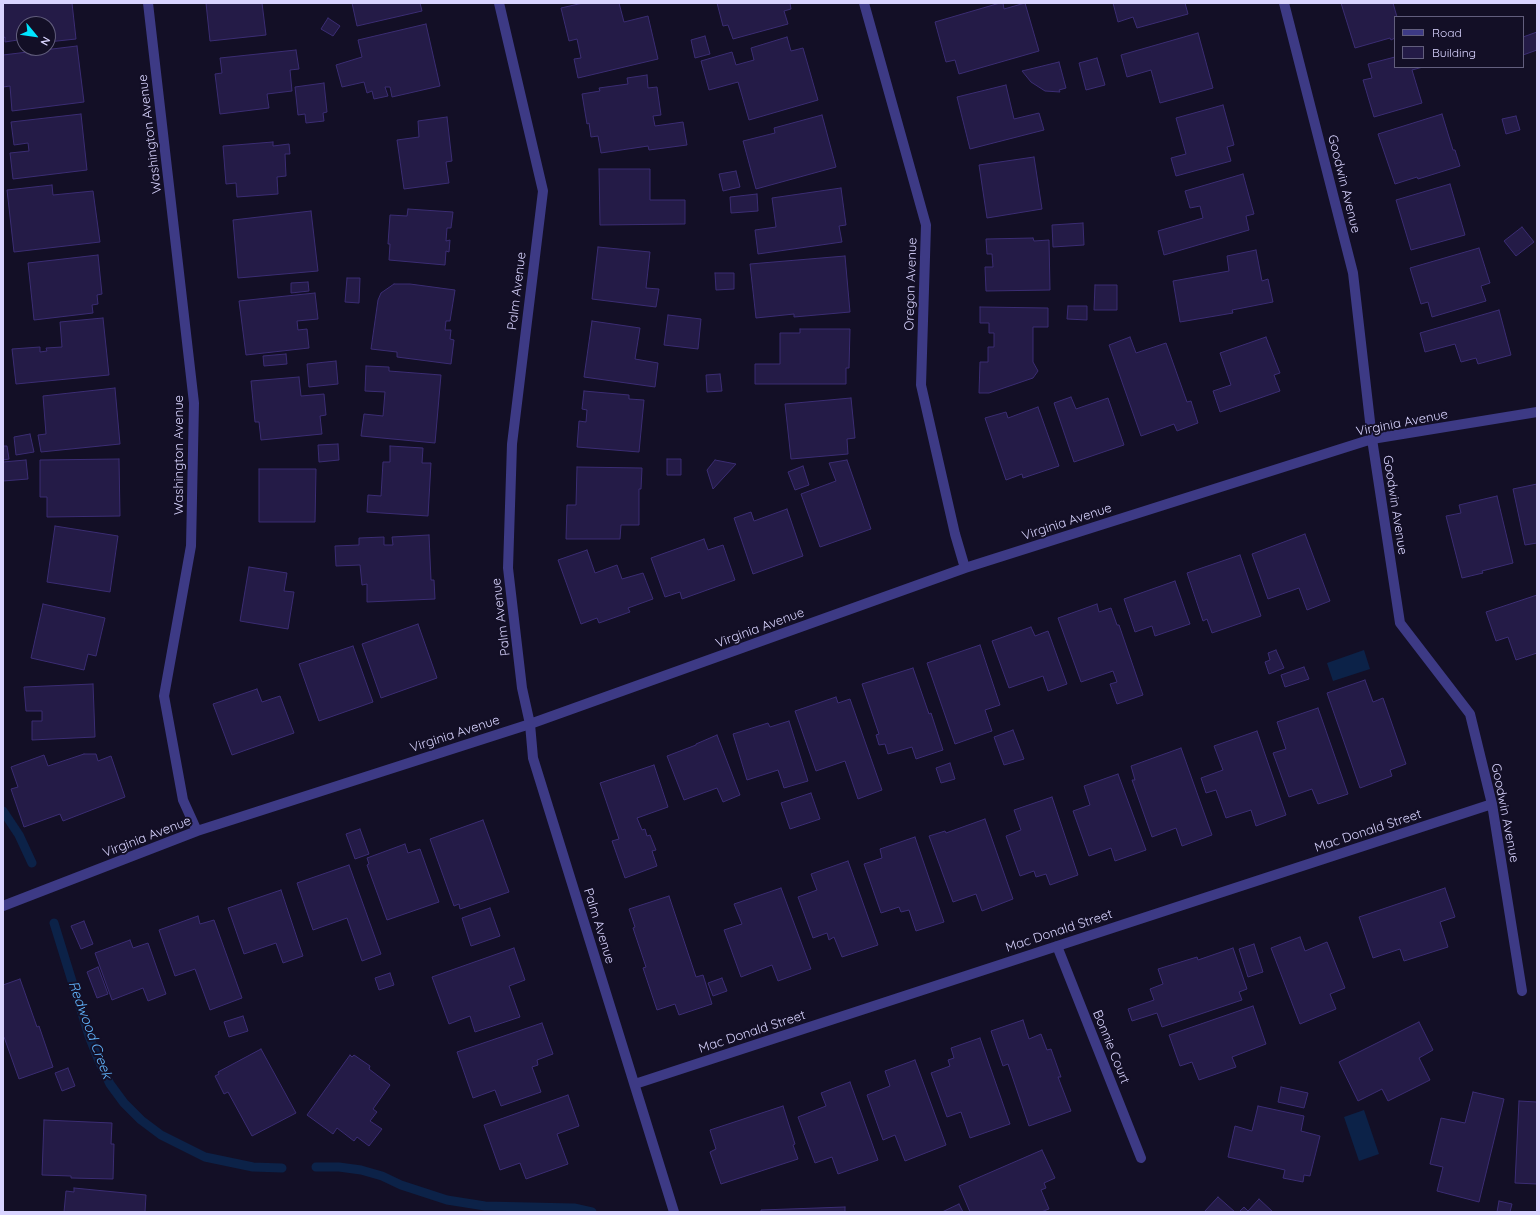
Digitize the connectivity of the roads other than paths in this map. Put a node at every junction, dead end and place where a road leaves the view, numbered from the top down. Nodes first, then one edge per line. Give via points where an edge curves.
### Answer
1 (148, 3) edge
2 (499, 3) edge
3 (864, 3) edge
4 (1284, 3) edge
5 (1537, 412) edge
6 (1372, 439) junction
7 (965, 568) junction
8 (530, 724) junction
9 (1492, 804) junction
10 (197, 831) junction
11 (3, 906) edge
12 (1057, 946) junction
13 (1522, 992) dead end
14 (635, 1084) junction
15 (1141, 1158) dead end
16 (674, 1212) edge

1 - 10 street, Washington Avenue via 194,403 191,546 164,696 183,800
2 - 8 street, Palm Avenue via 542,191 512,444 508,568 522,688
3 - 7 street, Oregon Avenue via 926,225 920,385
4 - 6 street, Goodwin Avenue via 1353,273
5 - 6 street, Virginia Avenue
6 - 7 street, Virginia Avenue
6 - 9 street, Goodwin Avenue via 1400,623 1470,714
7 - 8 street, Virginia Avenue
8 - 10 street, Virginia Avenue
8 - 14 street, Palm Avenue via 533,758
9 - 12 street, Mac Donald Street
9 - 13 street, Goodwin Avenue
10 - 11 street, Virginia Avenue
12 - 14 street, Mac Donald Street
12 - 15 street, Bonnie Court
14 - 16 street, Palm Avenue

